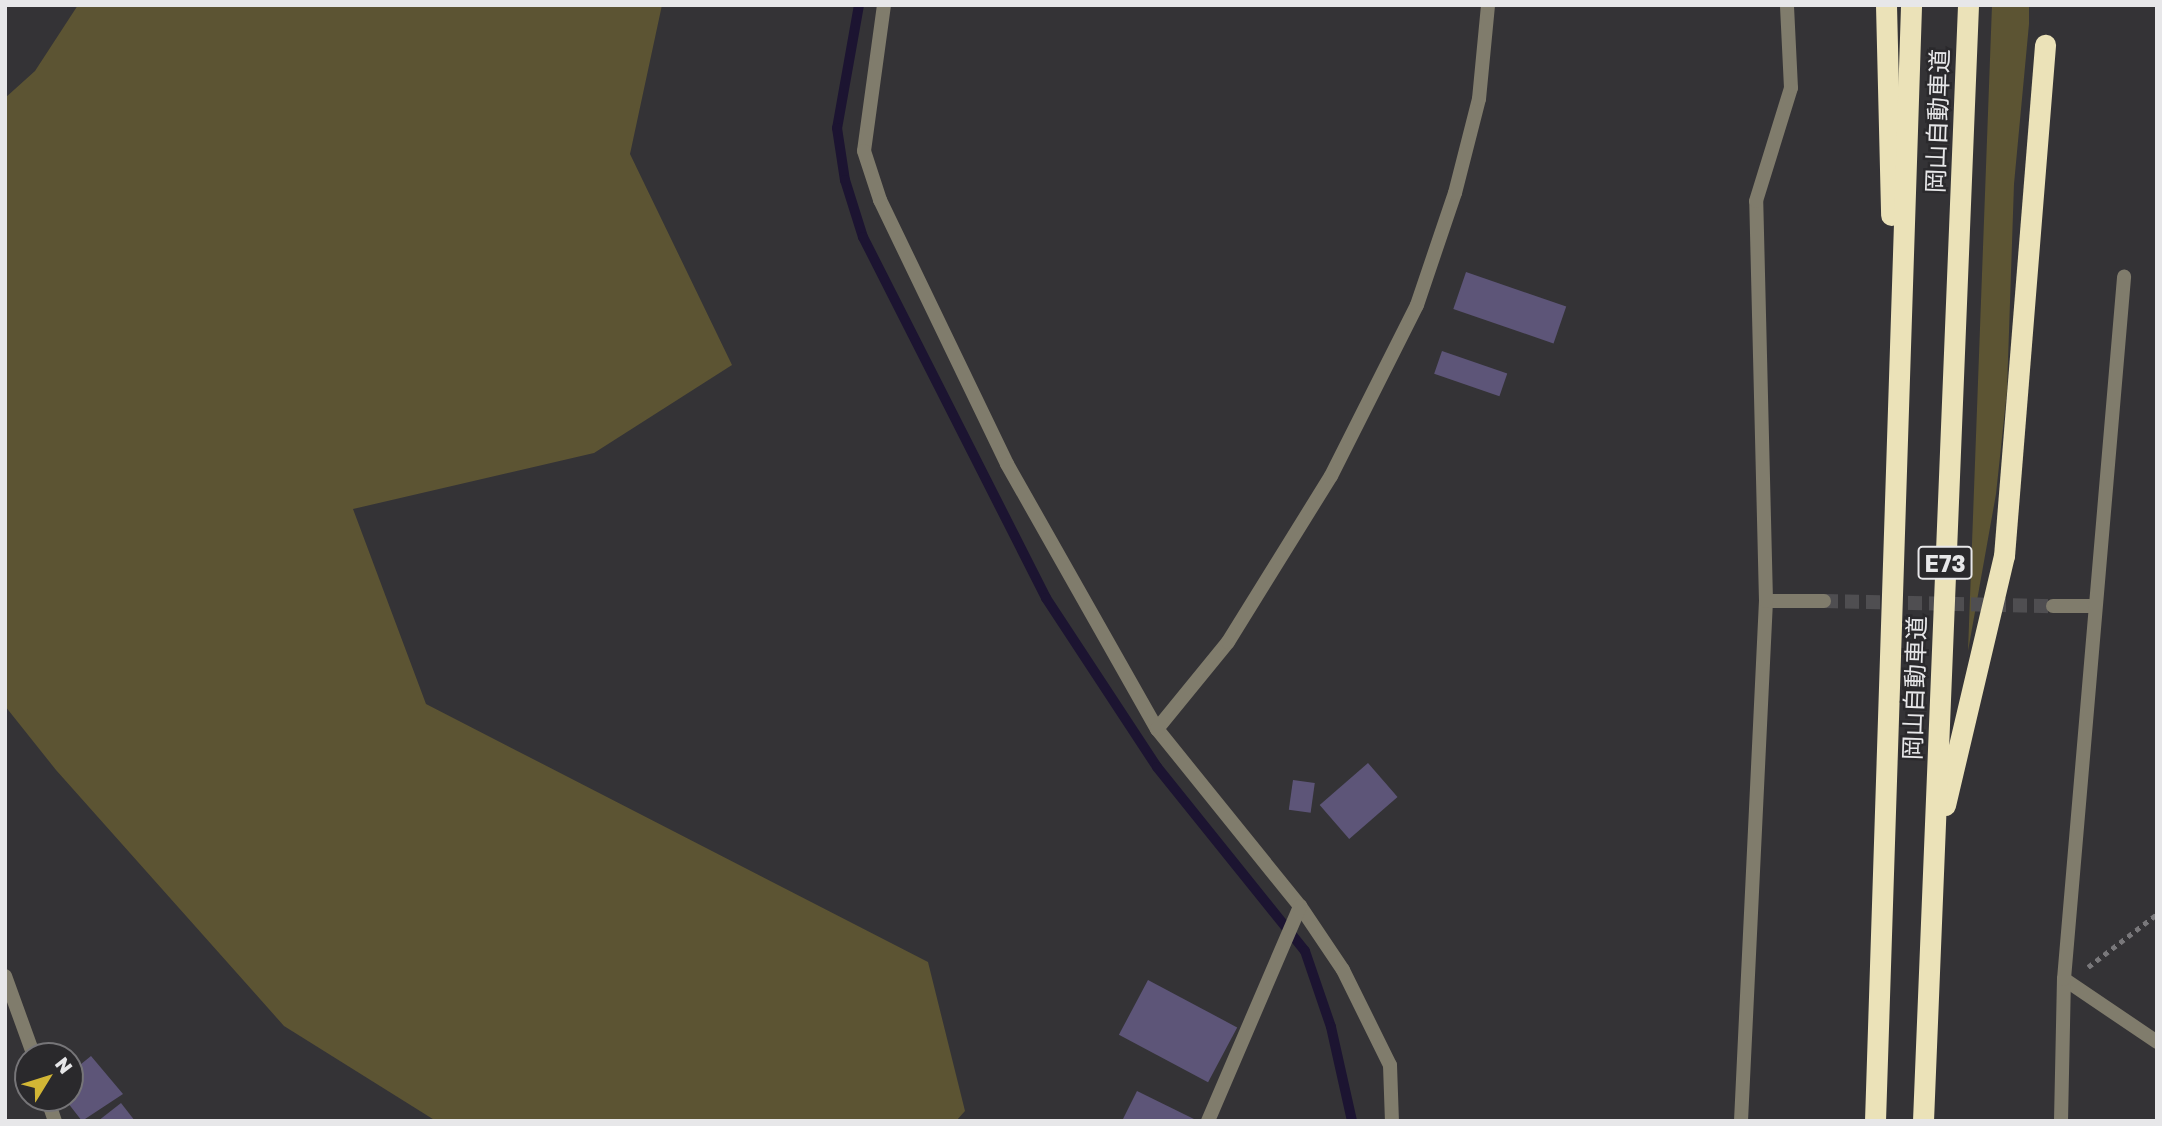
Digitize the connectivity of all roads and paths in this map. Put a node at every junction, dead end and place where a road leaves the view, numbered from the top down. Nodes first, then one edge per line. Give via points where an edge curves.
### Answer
1 (884, 5) edge
2 (1488, 5) edge
3 (1787, 5) edge
4 (1886, 5) edge
5 (1911, 5) edge
6 (1968, 5) edge
7 (2045, 45) dead end
8 (2124, 277) dead end
9 (1897, 444) junction
10 (1766, 601) junction
11 (1824, 601) tunnel mouth
12 (2053, 606) tunnel mouth
13 (2095, 606) junction
14 (1157, 729) junction
15 (1933, 853) junction
16 (1300, 906) junction
17 (2157, 914) edge
18 (5, 976) edge
19 (2064, 979) junction
20 (29, 1042) edge
21 (2157, 1042) edge
22 (1208, 1121) edge
23 (1392, 1121) edge
24 (1741, 1121) edge
25 (1875, 1121) edge
26 (1923, 1121) edge
27 (2061, 1121) edge

1 - 14 street via 864,151 880,200 1007,464
2 - 14 street via 1479,99 1455,194 1417,305 1331,476 1228,642
3 - 10 street via 1791,88 1756,201
4 - 9 highway
5 - 9 highway, 岡山自動車道 / E73
6 - 15 highway, 岡山自動車道 / E73
7 - 15 highway via 2004,556
8 - 13 street
9 - 25 highway, 岡山自動車道 / E73
10 - 11 street
10 - 24 street
12 - 13 street
13 - 19 street
14 - 16 street
15 - 26 highway, 岡山自動車道 / E73
16 - 22 street
16 - 23 street via 1343,970 1390,1065
17 - 19 path via 2085,970
18 - 20 street
19 - 21 street
19 - 27 street

